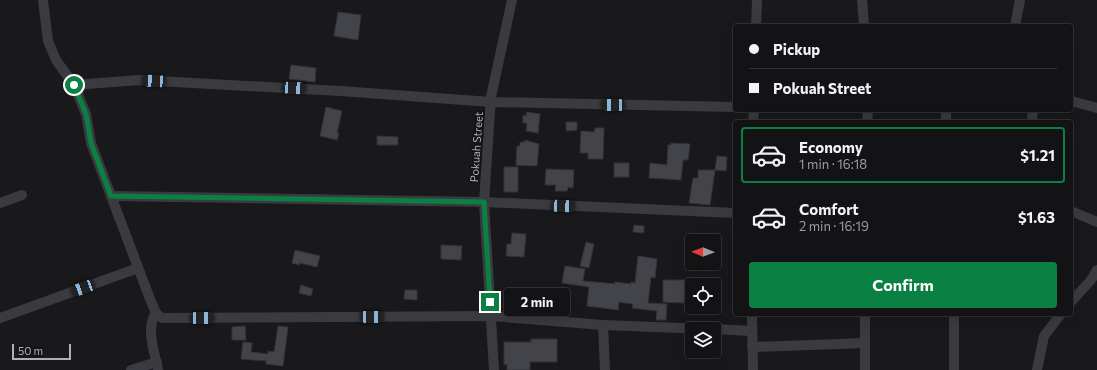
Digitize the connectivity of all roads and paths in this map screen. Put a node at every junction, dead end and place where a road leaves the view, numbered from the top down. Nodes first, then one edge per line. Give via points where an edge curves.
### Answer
1 (44, 0) edge
2 (512, 0) edge
3 (757, 0) edge
4 (862, 0) edge
5 (1020, 0) edge
6 (756, 24) edge
7 (864, 24) edge
8 (1015, 24) edge
9 (74, 85) junction
10 (491, 102) junction
11 (1073, 102) edge
12 (733, 107) edge
13 (1097, 108) edge
14 (22, 195) dead end
15 (111, 196) junction
16 (484, 202) junction
17 (0, 203) edge
18 (1073, 211) edge
19 (733, 213) edge
20 (1097, 222) edge
21 (138, 268) junction
22 (1097, 270) edge
23 (1073, 300) edge
24 (156, 313) junction
25 (491, 316) junction
26 (752, 316) edge
27 (865, 316) edge
28 (954, 316) edge
29 (1059, 316) edge
30 (0, 318) edge
31 (602, 324) junction
32 (685, 328) edge
33 (721, 329) edge
34 (752, 331) junction
35 (865, 343) junction
36 (752, 347) junction
37 (158, 366) edge
38 (131, 370) edge
39 (494, 370) edge
40 (605, 370) edge
41 (753, 370) edge
42 (865, 370) edge
43 (954, 370) edge
44 (1037, 370) edge

1 - 9 street via 48,40 56,60
2 - 10 street, Pokuah Street
3 - 6 street
4 - 7 street
5 - 8 street
9 - 10 street via 139,80 340,90
9 - 15 street via 86,114 91,143
10 - 12 street
10 - 16 street, Pokuah Street
11 - 13 street
14 - 17 street
15 - 16 street
15 - 21 street
16 - 19 street
16 - 25 street, Pokuah Street
18 - 20 street
21 - 24 street
21 - 30 street
22 - 23 street
24 - 25 street via 162,318 170,319
24 - 37 street via 151,324
25 - 31 street
25 - 39 street, Pokuah Street
26 - 34 street
27 - 35 street
28 - 43 street
29 - 44 street via 1044,336
31 - 32 street
31 - 40 street
33 - 34 street
34 - 36 street
35 - 36 street
35 - 42 street
36 - 41 street
37 - 38 street

